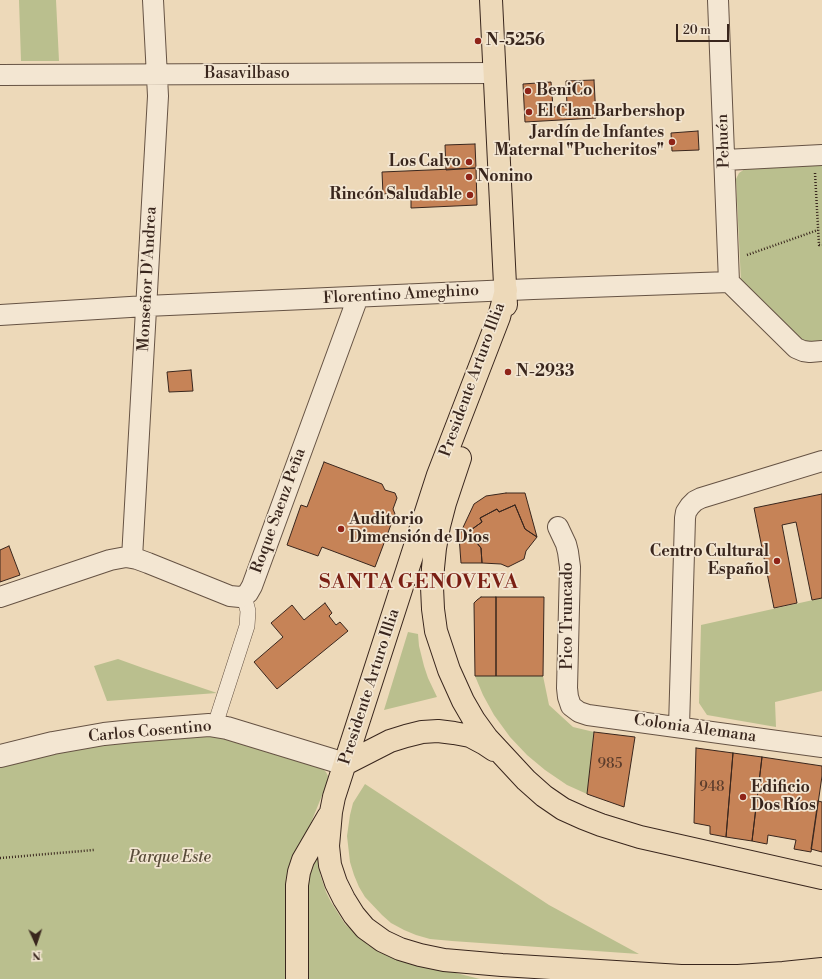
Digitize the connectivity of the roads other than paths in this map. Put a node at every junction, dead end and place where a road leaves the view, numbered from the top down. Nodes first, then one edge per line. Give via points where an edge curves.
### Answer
1 (153, 0) edge
2 (491, 0) edge
3 (718, 0) edge
4 (495, 73) junction
5 (157, 74) junction
6 (0, 75) edge
7 (822, 155) edge
8 (725, 160) junction
9 (729, 282) junction
10 (506, 290) junction
11 (358, 297) junction
12 (146, 306) junction
13 (0, 315) edge
14 (821, 354) edge
15 (822, 461) edge
16 (558, 527) dead end
17 (132, 558) junction
18 (244, 596) junction
19 (0, 597) edge
20 (571, 706) joint
21 (215, 726) junction
22 (679, 727) junction
23 (822, 747) edge
24 (0, 756) edge
25 (503, 756) junction
26 (345, 764) junction
27 (330, 812) junction
28 (822, 878) edge
29 (502, 965) junction
30 (822, 969) edge
31 (735, 977) edge
32 (297, 979) edge
33 (537, 979) edge

1 - 5 street, Monseñor D'Andrea
2 - 4 main road, Presidente Arturo Illia
3 - 8 street, Pehuén
4 - 5 street, Basavilbaso
4 - 10 main road, Presidente Arturo Illia
5 - 6 street, Basavilbaso
5 - 12 street, Monseñor D'Andrea via 158,103
7 - 8 street
8 - 9 street, Pehuén
9 - 10 street, Florentino Ameghino
9 - 14 street via 796,348
10 - 11 street, Florentino Ameghino
10 - 25 main road, Presidente Arturo Illia via 506,315 502,337 439,526 432,587 436,631 449,670 474,720
10 - 26 main road, Presidente Arturo Illia via 433,490
11 - 12 street, Florentino Ameghino
11 - 18 street, Roque Saenz Peña via 252,586
12 - 13 street, Florentino Ameghino
12 - 17 street, Monseñor D'Andrea
15 - 22 street via 701,498 686,512
16 - 20 street, Pico Truncado via 566,544 570,567 567,688
17 - 18 street via 230,596
17 - 19 street via 110,560
18 - 21 street via 248,626
20 - 22 street, Colonia Alemana via 588,715
21 - 24 street, Carlos Cosentino via 196,725 104,734
21 - 26 street, Carlos Cosentino
22 - 23 street, Colonia Alemana
25 - 26 main road via 470,736 438,731 390,741
25 - 28 main road via 544,796 564,809 595,823 640,837
26 - 27 main road, Presidente Arturo Illia
27 - 29 main road via 330,865 344,899 365,928 388,944 420,956
27 - 32 main road via 309,847 299,872
29 - 31 main road
29 - 33 main road
30 - 31 main road

